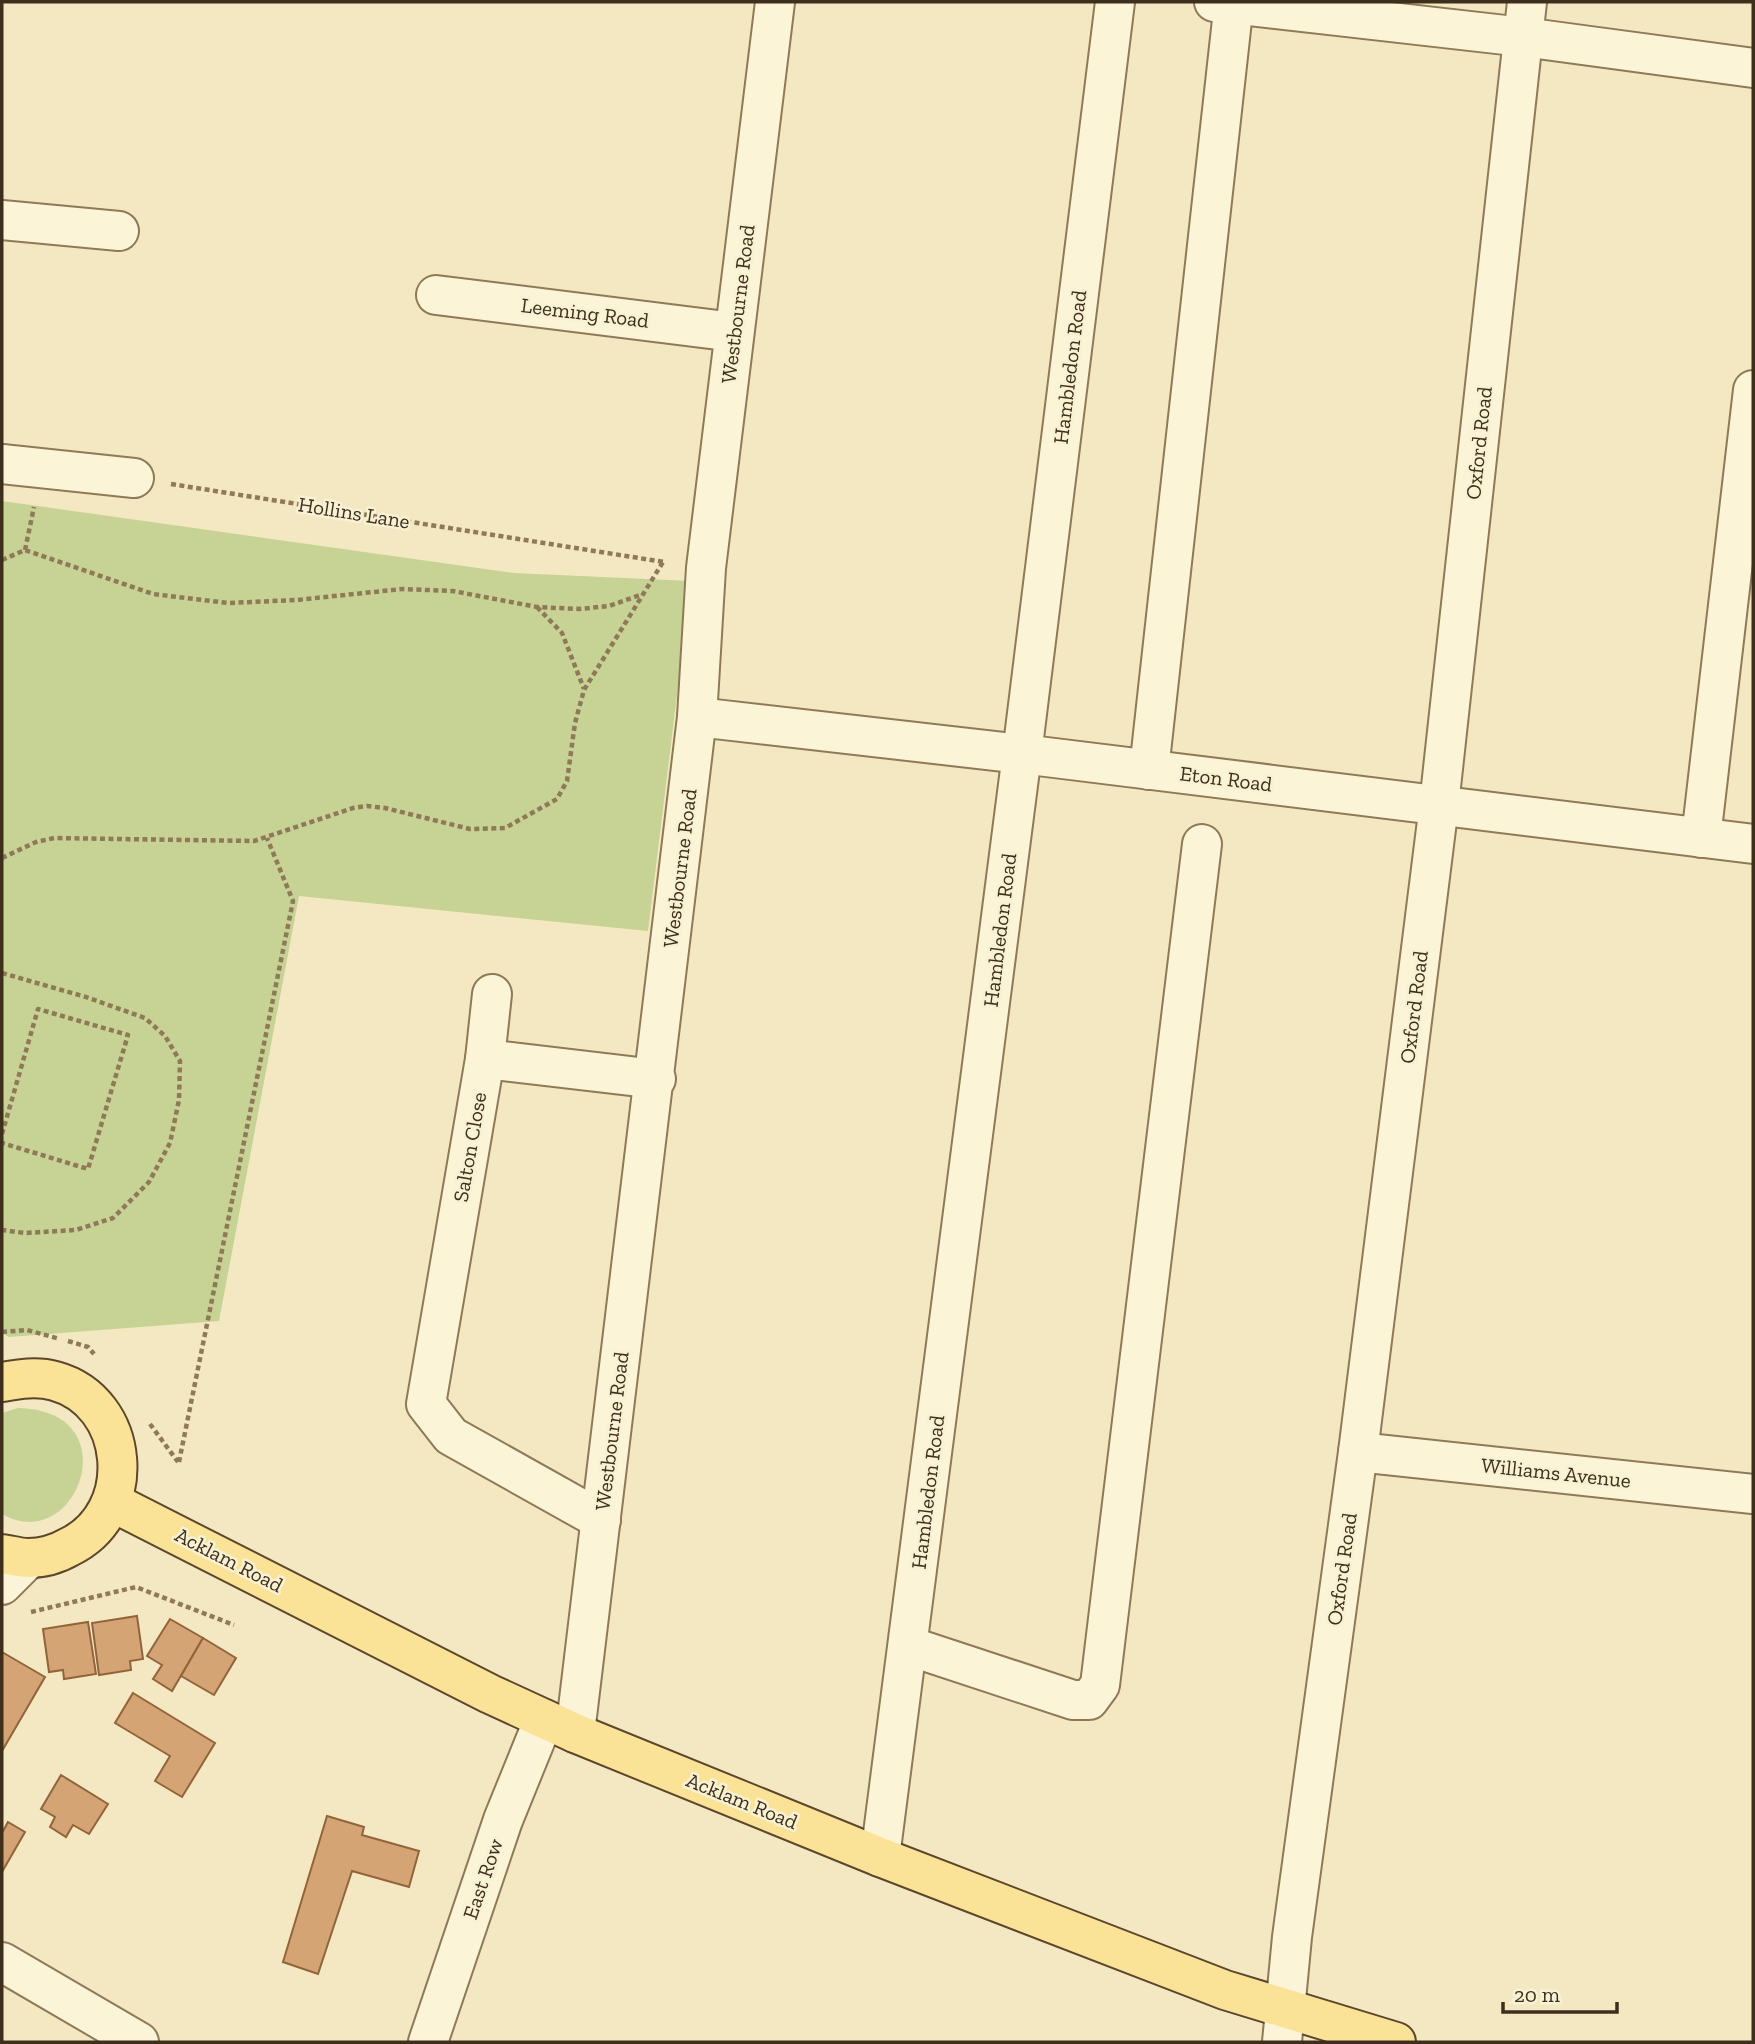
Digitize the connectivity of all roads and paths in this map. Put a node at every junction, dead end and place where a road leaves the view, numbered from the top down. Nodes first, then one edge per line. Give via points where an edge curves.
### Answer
1 (775, 2) edge
2 (1115, 2) edge
3 (1227, 3) edge
4 (1525, 19) edge
5 (1753, 68) edge
6 (2, 219) edge
7 (119, 231) dead end
8 (436, 295) dead end
9 (734, 332) junction
10 (1753, 390) edge
11 (2, 464) edge
12 (134, 478) joint
13 (2, 560) edge
14 (663, 562) junction
15 (706, 568) junction
16 (641, 594) junction
17 (537, 607) junction
18 (584, 690) junction
19 (697, 717) junction
20 (1022, 754) junction
21 (1149, 770) junction
22 (1439, 805) junction
23 (267, 838) junction
24 (1701, 838) junction
25 (1202, 844) dead end
26 (1753, 844) edge
27 (2, 858) edge
28 (2, 973) edge
29 (492, 994) dead end
30 (485, 1059) junction
31 (656, 1079) junction
32 (2, 1134) edge
33 (2, 1143) edge
34 (2, 1230) edge
35 (2, 1382) edge
36 (1358, 1452) junction
37 (178, 1462) dead end
38 (1753, 1494) edge
39 (112, 1502) junction
40 (601, 1520) junction
41 (16, 1556) edge
42 (12, 1600) edge
43 (234, 1625) dead end
44 (909, 1646) junction
45 (559, 1726) junction
46 (880, 1857) junction
47 (2, 1962) edge
48 (1284, 2026) edge
49 (139, 2042) edge
50 (428, 2042) edge
51 (1396, 2042) edge

1 - 9 street, Westbourne Road
2 - 20 street, Hambledon Road
3 - 4 street
3 - 21 street
4 - 5 street
4 - 22 street, Oxford Road
6 - 7 street
8 - 9 street, Leeming Road
9 - 15 street, Westbourne Road
10 - 24 street
11 - 12 street
12 - 14 path, Hollins Lane
13 - 17 path via 25,550 153,594 228,603 402,589 453,591
14 - 15 path, Hollins Lane
14 - 16 path
15 - 19 street, Westbourne Road
16 - 17 path via 609,606
16 - 18 path
17 - 18 path via 562,633
18 - 23 path via 567,781 557,799 505,828 470,829 367,806
19 - 20 street, Eton Road
19 - 31 street, Westbourne Road
20 - 21 street, Eton Road
20 - 44 street, Hambledon Road
21 - 22 street, Eton Road
22 - 24 street, Eton Road
22 - 36 street, Oxford Road
23 - 27 path via 54,838
23 - 37 path via 293,901
24 - 26 street, Eton Road
25 - 44 street via 1100,1685 1089,1700 1073,1700
28 - 34 path via 145,1018 165,1036 180,1060 179,1100 170,1143 149,1182 113,1218 76,1230
29 - 30 street, Salton Close
30 - 31 street
30 - 40 street, Salton Close via 426,1404 451,1436
31 - 40 street, Westbourne Road
32 - 33 path via 38,1009 128,1035 88,1169
35 - 39 main road via 26,1377 55,1381 82,1395 103,1416 116,1443 119,1473
36 - 38 street, Williams Avenue
36 - 48 street, Oxford Road
39 - 41 main road via 99,1525 79,1542 56,1554
39 - 45 main road, Acklam Road
40 - 45 street, Westbourne Road
41 - 42 street
42 - 43 path via 136,1587
44 - 46 street, Hambledon Road
45 - 46 main road, Acklam Road
45 - 50 street, East Row via 503,1820
46 - 48 main road, Acklam Road via 1225,1990
47 - 49 street
48 - 51 main road, Acklam Road

